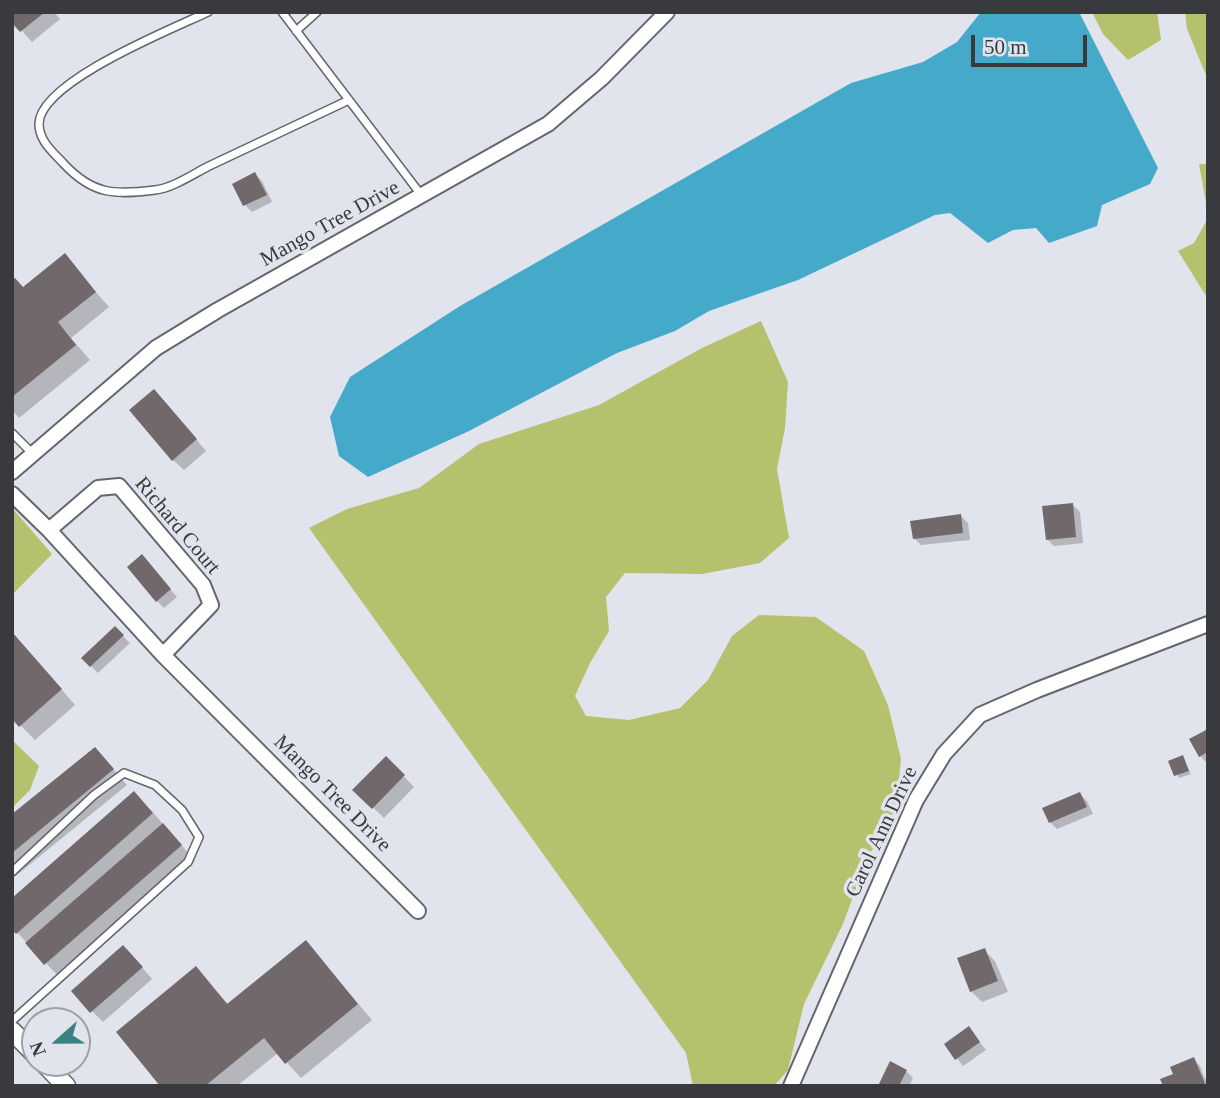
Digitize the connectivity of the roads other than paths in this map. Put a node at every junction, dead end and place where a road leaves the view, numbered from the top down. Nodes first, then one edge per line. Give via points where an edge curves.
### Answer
1 (208, 12) edge
2 (282, 12) edge
3 (317, 12) edge
4 (667, 12) edge
5 (296, 31) junction
6 (349, 100) junction
7 (422, 197) junction
8 (12, 433) edge
9 (33, 454) junction
10 (12, 472) edge
11 (12, 494) edge
12 (49, 530) junction
13 (1208, 624) edge
14 (163, 655) junction
15 (12, 872) edge
16 (418, 911) dead end
17 (12, 1021) edge
18 (791, 1086) edge

1 - 6 lane via 85,72 55,95 42,111 39,125 43,141 70,171 91,187 111,192 159,190
2 - 5 lane
3 - 5 lane
4 - 7 street, Mango Tree Drive via 602,78 548,124
5 - 6 lane
6 - 7 lane
7 - 9 street, Mango Tree Drive via 156,348
8 - 9 lane
9 - 10 street, Mango Tree Drive
11 - 12 street, Mango Tree Drive
12 - 14 street, Mango Tree Drive
12 - 14 street, Richard Court via 97,488 120,486 203,585 211,605
13 - 18 street, Carol Ann Drive via 981,715 944,754 916,800
14 - 16 street, Mango Tree Drive
15 - 17 lane via 94,794 124,773 155,785 182,810 199,836 188,862

